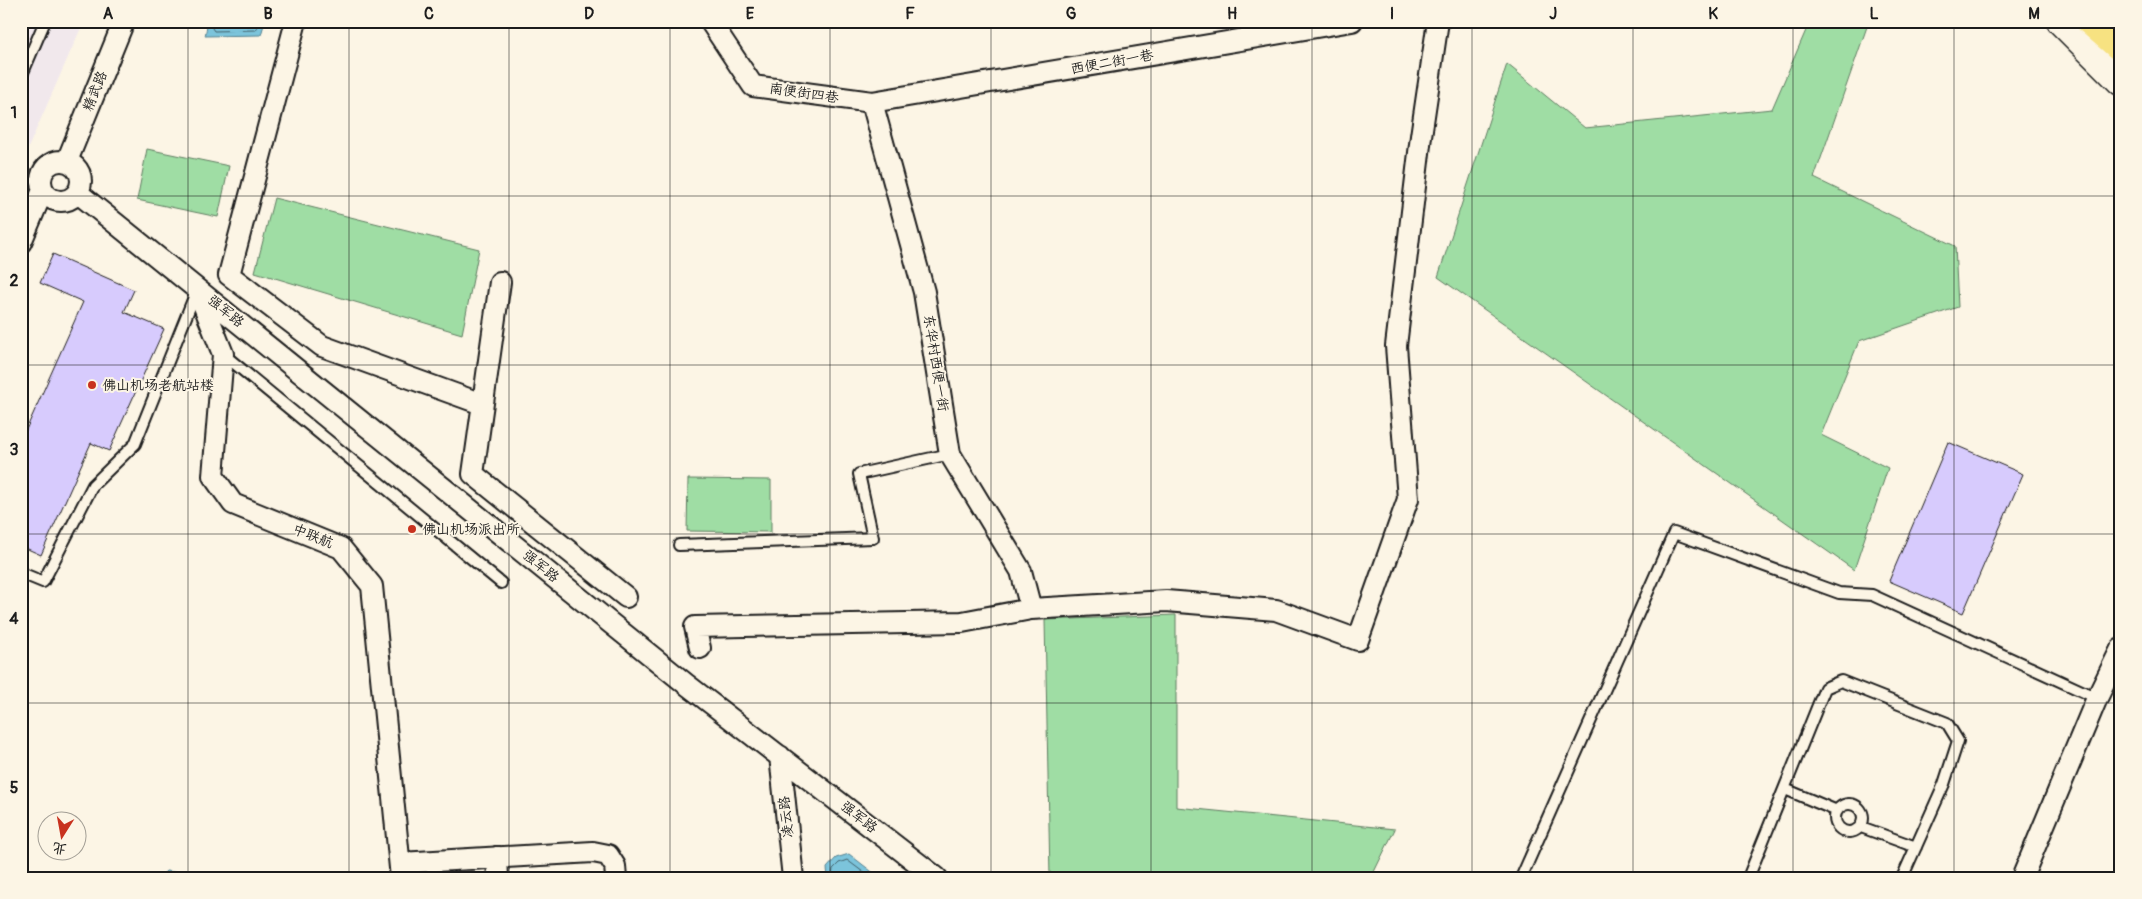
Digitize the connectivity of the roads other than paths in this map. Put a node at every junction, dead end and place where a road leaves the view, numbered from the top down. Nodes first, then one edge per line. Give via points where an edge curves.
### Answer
1 (45, 21) edge
2 (124, 21) edge
3 (296, 21) edge
4 (710, 21) edge
5 (1352, 21) edge
6 (1438, 21) edge
7 (2061, 21) edge
8 (2090, 21) edge
9 (2121, 48) edge
10 (21, 77) edge
11 (2121, 82) edge
12 (872, 102) junction
13 (67, 161) junction
14 (43, 190) junction
15 (78, 193) junction
16 (21, 242) edge
17 (500, 282) dead end
18 (198, 289) junction
19 (223, 354) junction
20 (482, 404) junction
21 (950, 454) junction
22 (680, 545) dead end
23 (21, 573) edge
24 (501, 583) dead end
25 (626, 597) dead end
26 (1030, 609) junction
27 (700, 648) dead end
28 (2121, 649) edge
29 (2097, 698) junction
30 (780, 756) junction
31 (1784, 788) junction
32 (1837, 811) junction
33 (1861, 827) junction
34 (1916, 847) junction
35 (497, 857) junction
36 (401, 870) edge
37 (498, 878) edge
38 (616, 878) edge
39 (793, 878) edge
40 (937, 878) edge
41 (1520, 878) edge
42 (1748, 878) edge
43 (1902, 878) edge
44 (2022, 878) edge

1 - 10 lane
2 - 13 street, 精武路
3 - 20 street via 229,275 322,346
4 - 12 street, 南便街四巷 via 754,86
5 - 12 street, 西便二街一巷
6 - 26 street via 1396,346 1408,498 1358,640 1276,610 1166,601
7 - 11 street
8 - 9 main road
12 - 21 street, 东华村西便一街 via 924,292
13 - 14 street via 48,165 42,177
13 - 15 street via 80,174 82,180
14 - 15 street via 60,201
14 - 16 street
15 - 18 street, 强军路
17 - 20 street
18 - 19 street, 中联航
18 - 23 lane via 135,444 94,485 43,582
18 - 30 street, 强军路 via 686,684
19 - 24 lane
19 - 36 street, 中联航 via 213,476 233,504 340,548 372,586
20 - 25 street via 473,474
21 - 22 lane via 859,474 873,538
21 - 26 street, 东华村西便一街 via 1021,571
26 - 27 street via 962,622 695,627
28 - 29 street
29 - 41 lane via 1872,595 1839,593 1674,533
29 - 44 street
30 - 39 street, 凌云路
30 - 40 street, 强军路
31 - 32 lane
31 - 34 lane via 1825,688 1841,681 1947,723 1958,741 1944,784
31 - 42 lane
32 - 33 lane via 1835,820 1839,828 1848,832
32 - 33 lane via 1848,804 1857,806 1864,818
33 - 34 lane
34 - 43 lane
35 - 36 street
35 - 37 street
35 - 38 street via 593,852 608,855 615,866

